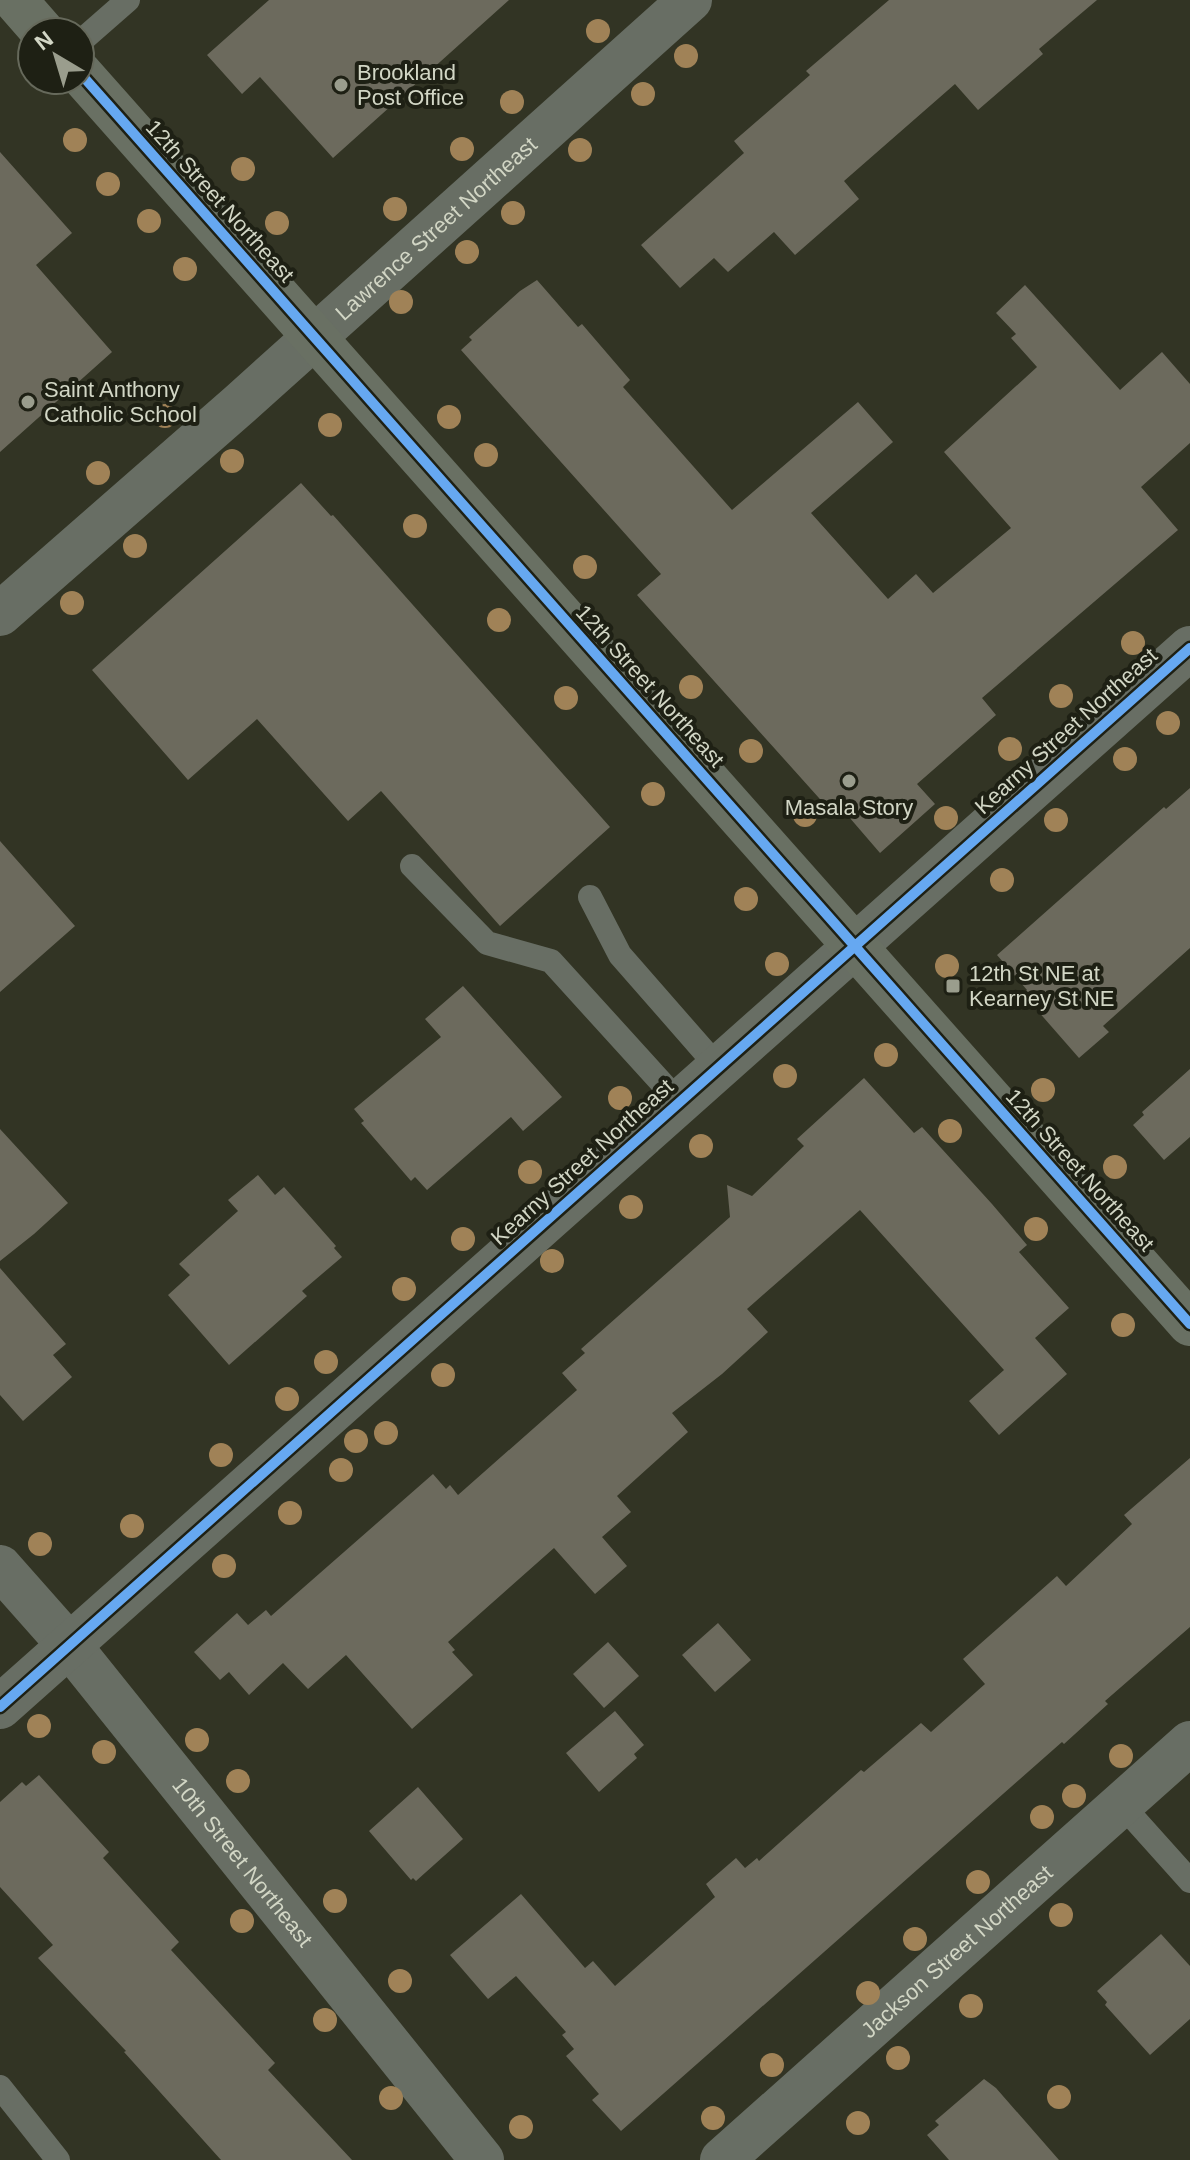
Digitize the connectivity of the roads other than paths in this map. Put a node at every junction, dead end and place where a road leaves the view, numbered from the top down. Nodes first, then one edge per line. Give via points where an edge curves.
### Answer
1 (15, 0) edge
2 (128, 0) edge
3 (690, 0) edge
4 (29, 16) edge
5 (96, 28) edge
6 (96, 91) edge
7 (313, 337) junction
8 (0, 614) edge
9 (1190, 648) edge
10 (412, 866) dead end
11 (590, 897) dead end
12 (854, 946) junction
13 (718, 1067) junction
14 (680, 1103) junction
15 (1190, 1324) edge
16 (0, 1567) edge
17 (69, 1645) junction
18 (0, 1707) edge
19 (1190, 1743) edge
20 (1121, 1804) junction
21 (1190, 1881) edge
22 (0, 2087) edge
23 (9, 2116) edge
24 (58, 2160) edge
25 (482, 2160) edge
26 (722, 2160) edge

1 - 4 street
2 - 5 lane
3 - 7 street, Lawrence Street Northeast
6 - 7 street, 12th Street Northeast
7 - 8 street, Lawrence Street Northeast
7 - 12 street, 12th Street Northeast
9 - 12 street, Kearny Street Northeast
10 - 14 lane via 487,943 551,961
11 - 13 lane via 620,955
12 - 13 street, Kearny Street Northeast
12 - 15 street, 12th Street Northeast
13 - 14 street, Kearny Street Northeast
14 - 17 street, Kearny Street Northeast
16 - 17 street, 10th Street Northeast
17 - 18 street, Kearny Street Northeast
17 - 25 street, 10th Street Northeast
19 - 20 street, Jackson Street Northeast
20 - 21 lane
20 - 26 street, Jackson Street Northeast
22 - 23 lane
23 - 24 lane

